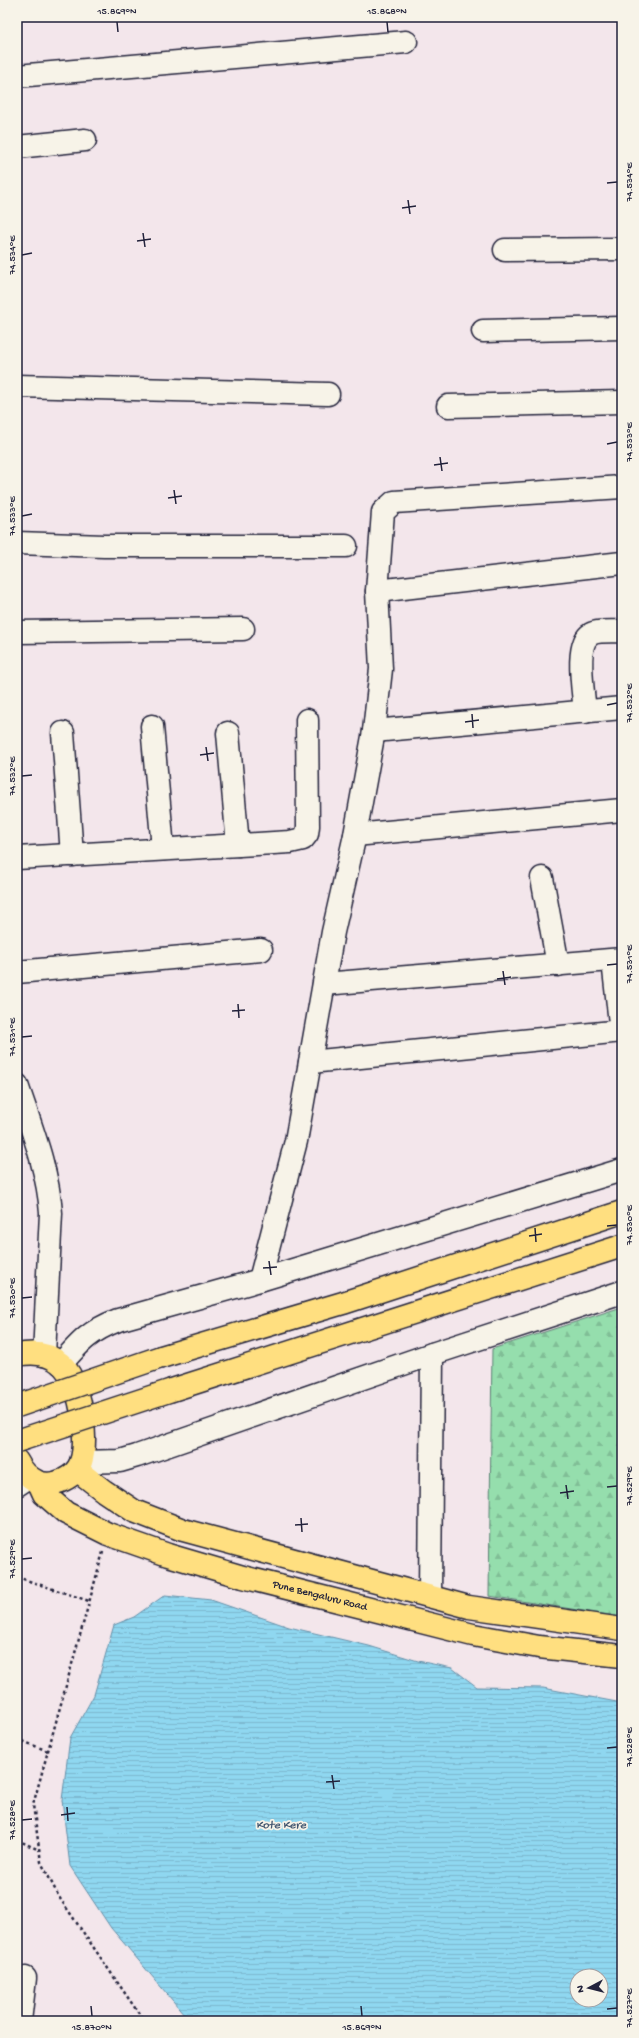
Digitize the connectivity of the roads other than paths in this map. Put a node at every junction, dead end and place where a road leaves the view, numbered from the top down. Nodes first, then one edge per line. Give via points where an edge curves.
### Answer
1 (406, 42) dead end
2 (17, 76) edge
3 (85, 140) dead end
4 (17, 147) edge
5 (622, 249) edge
6 (505, 250) dead end
7 (622, 328) edge
8 (483, 331) dead end
9 (17, 386) edge
10 (328, 394) dead end
11 (622, 402) edge
12 (448, 406) dead end
13 (622, 487) edge
14 (17, 543) edge
15 (346, 546) dead end
16 (622, 563) edge
17 (377, 591) junction
18 (243, 629) dead end
19 (622, 631) edge
20 (17, 632) edge
21 (622, 708) edge
22 (585, 712) junction
23 (307, 720) dead end
24 (152, 726) dead end
25 (374, 731) junction
26 (228, 732) dead end
27 (63, 733) dead end
28 (622, 810) edge
29 (355, 835) junction
30 (238, 845) junction
31 (163, 849) junction
32 (72, 855) junction
33 (17, 858) edge
34 (542, 878) dead end
35 (261, 950) dead end
36 (618, 960) edge
37 (558, 965) junction
38 (17, 972) edge
39 (324, 984) junction
40 (621, 1031) edge
41 (310, 1062) junction
42 (17, 1085) edge
43 (622, 1170) edge
44 (622, 1212) edge
45 (622, 1246) edge
46 (260, 1280) junction
47 (622, 1292) edge
48 (432, 1354) junction
49 (17, 1355) edge
50 (53, 1359) junction
51 (17, 1406) edge
52 (17, 1441) edge
53 (79, 1466) junction
54 (25, 1476) edge
55 (430, 1596) junction
56 (622, 1629) edge
57 (622, 1656) edge
58 (25, 1978) dead end
59 (20, 2021) edge

1 - 2 street
3 - 4 street
5 - 6 street
7 - 8 street
9 - 10 street
11 - 12 street
13 - 17 street via 394,502 383,512
14 - 15 street via 104,546
16 - 17 street
17 - 25 street via 381,669
18 - 20 street
19 - 22 street via 592,634 584,641 581,652
21 - 22 street
22 - 25 street
23 - 30 street via 307,834 297,841
24 - 31 street
25 - 29 street
26 - 30 street
27 - 32 street
28 - 29 street
29 - 39 street
30 - 31 street
31 - 32 street
32 - 33 street
34 - 37 street
35 - 38 street
36 - 37 street
36 - 40 street
37 - 39 street
39 - 41 street
40 - 41 street
41 - 46 street via 296,1141
42 - 50 street via 47,1176 50,1195
43 - 46 street
44 - 51 main road, bridge via 343,1302 161,1357
45 - 52 main road, bridge
46 - 50 street via 118,1320 99,1328
47 - 48 street
48 - 53 street via 120,1461
48 - 55 street
49 - 50 main road via 28,1353
50 - 53 main road via 70,1376 80,1406 84,1432
53 - 54 main road via 69,1478 47,1484
53 - 55 main road via 116,1499 152,1519 183,1530
54 - 57 main road, Pune Bengaluru Road via 66,1513 108,1534 168,1555 243,1577 473,1635 539,1647
55 - 56 main road via 469,1607
58 - 59 street

